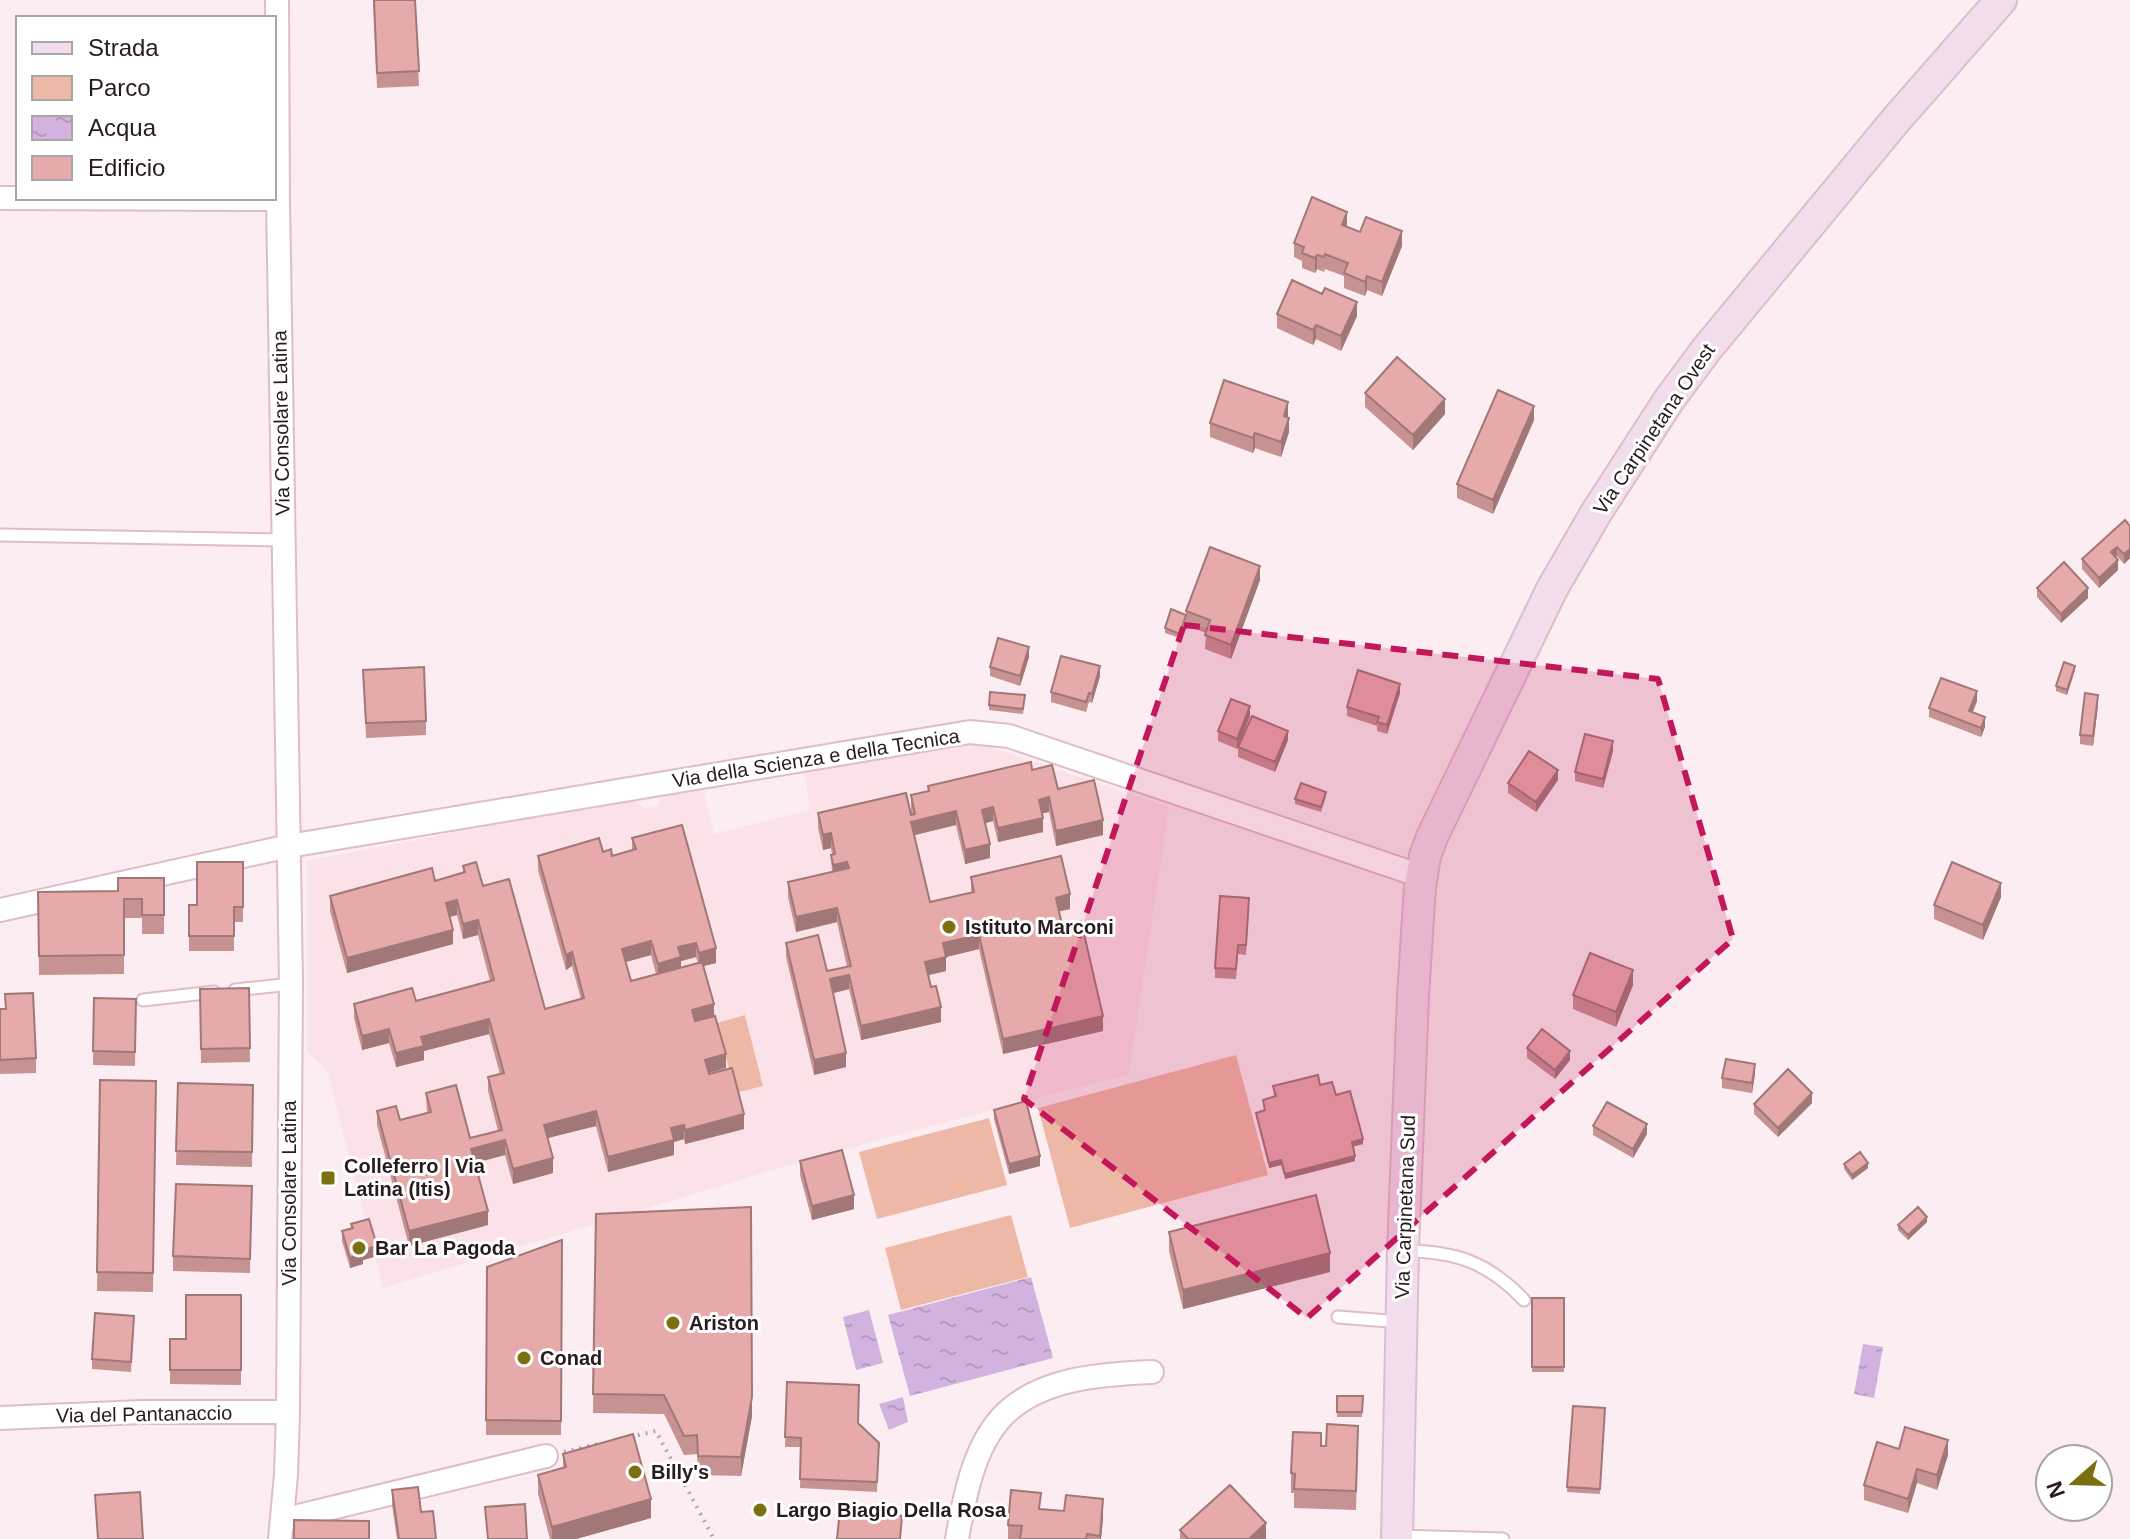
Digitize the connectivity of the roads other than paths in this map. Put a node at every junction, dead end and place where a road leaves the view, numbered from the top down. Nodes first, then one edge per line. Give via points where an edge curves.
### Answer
1 (277, 0) edge
2 (2001, 0) edge
3 (278, 199) joint
4 (0, 535) edge
5 (282, 540) junction
6 (289, 846) junction
7 (1421, 876) junction
8 (0, 910) edge
9 (291, 994) junction
10 (143, 1000) dead end
11 (1403, 1251) junction
12 (1524, 1300) dead end
13 (1338, 1317) dead end
14 (1402, 1322) junction
15 (1152, 1372) dead end
16 (288, 1412) junction
17 (0, 1418) edge
18 (546, 1456) road end
19 (281, 1530) edge
20 (1397, 1537) edge
21 (957, 1539) edge
22 (1503, 1539) edge

1 - 3 street, Via Consolare Latina
2 - 7 main road, Via Carpinetana Ovest via 1736,314 1643,438 1541,609 1432,837
3 - 5 street, Via Consolare Latina
4 - 5 lane
5 - 6 street, Via Consolare Latina
6 - 7 street, Via della Scienza e della Tecnica via 954,734 998,734
6 - 8 street
6 - 9 street, Via Consolare Latina
7 - 11 main road, Via Carpinetana Sud
9 - 10 lane
9 - 16 street, Via Consolare Latina
11 - 12 lane via 1470,1261
11 - 14 main road, Via Carpinetana Sud
13 - 14 lane
14 - 20 main road, Via Carpinetana Sud
15 - 21 street via 1066,1382 1017,1403 1001,1418 979,1455
16 - 17 street, Via del Pantanaccio
16 - 19 street, Via Consolare Latina
18 - 19 street
20 - 22 lane

